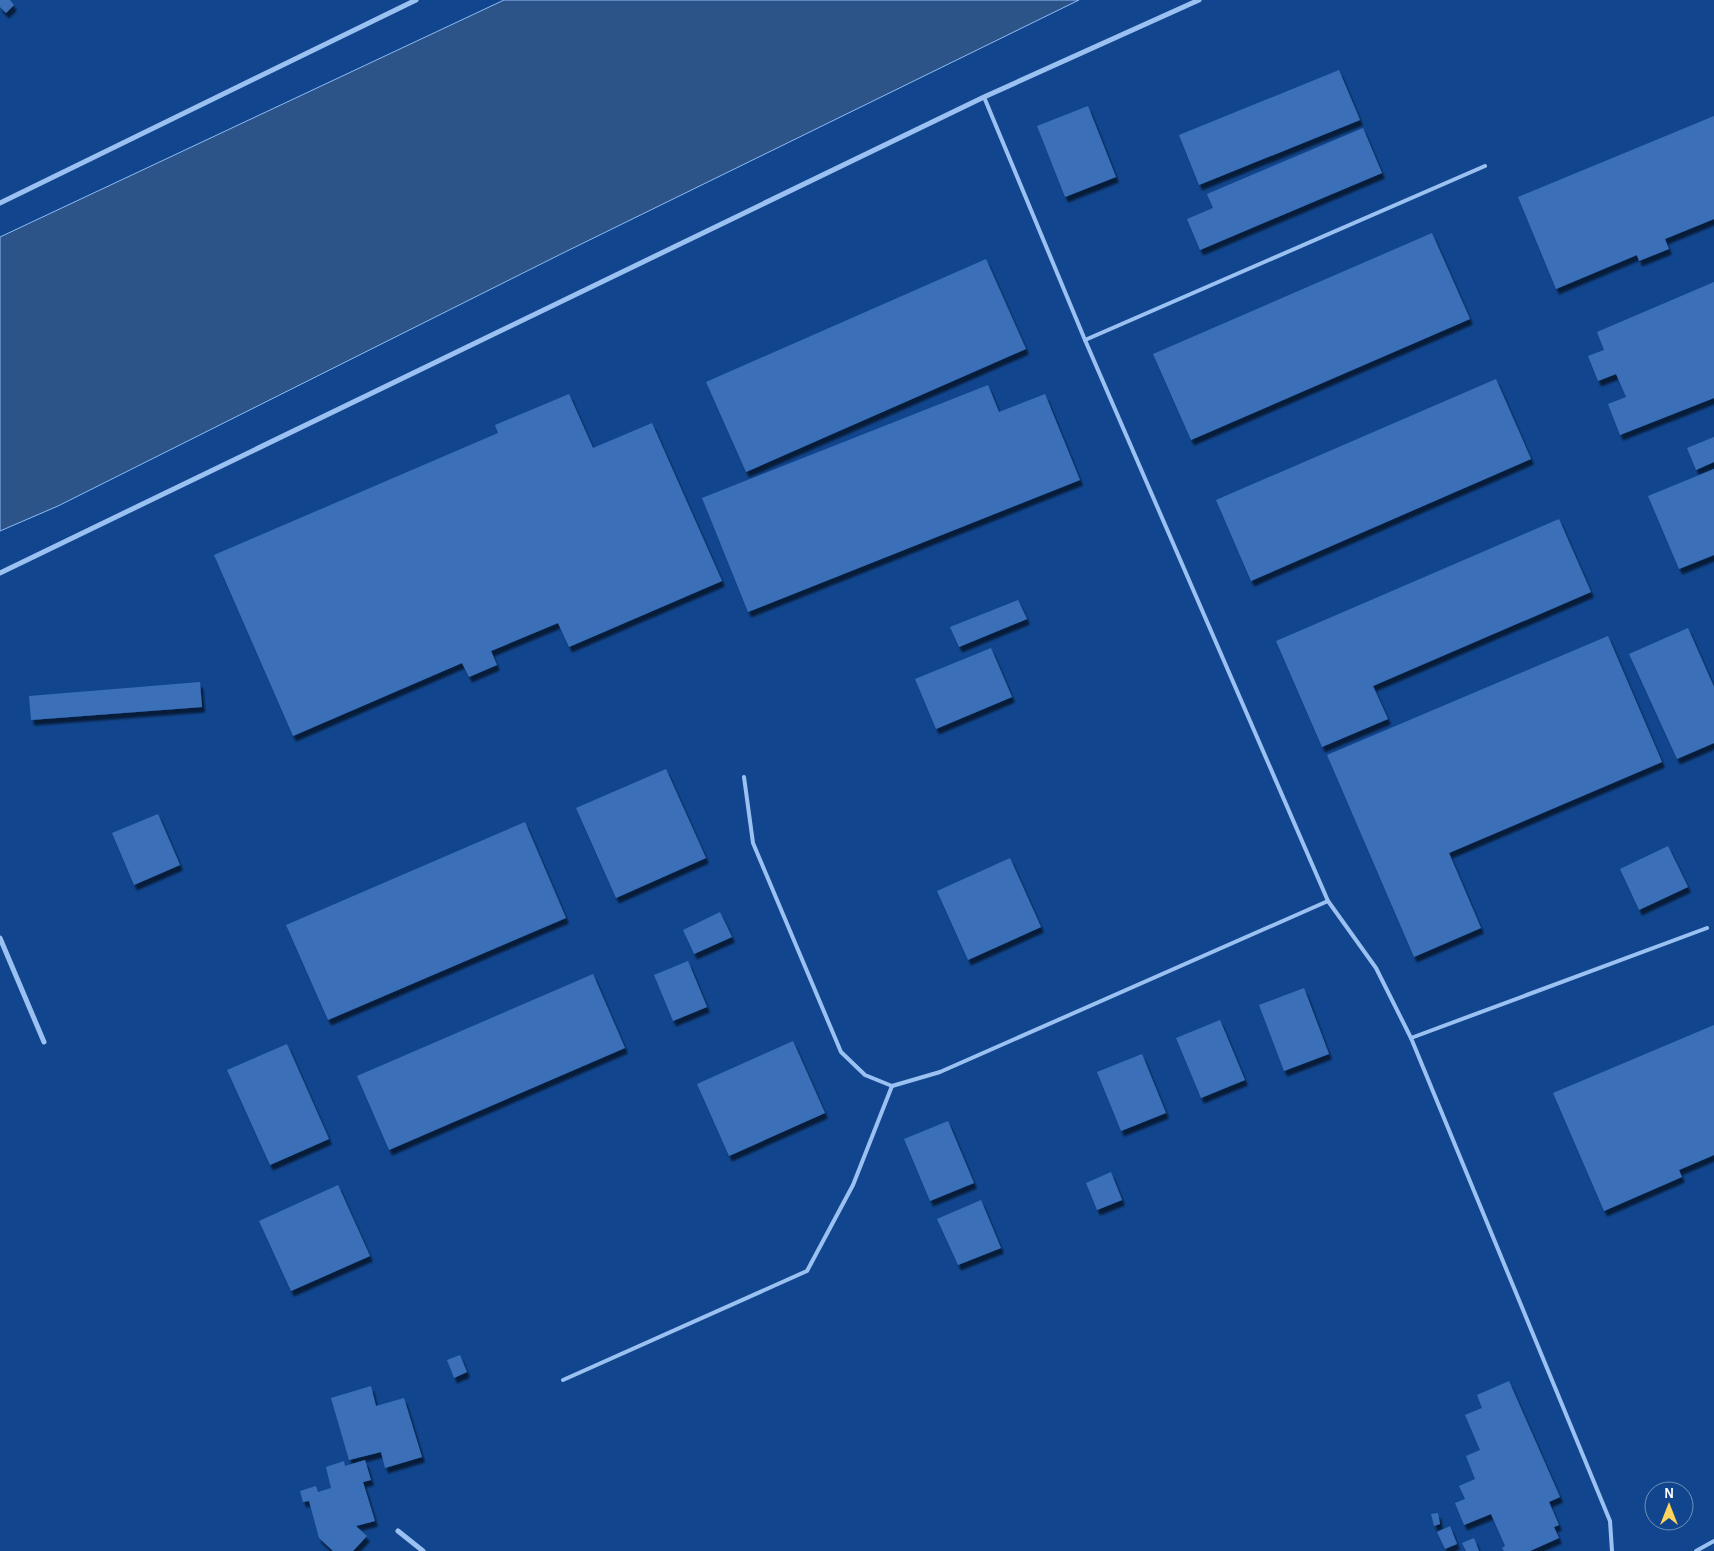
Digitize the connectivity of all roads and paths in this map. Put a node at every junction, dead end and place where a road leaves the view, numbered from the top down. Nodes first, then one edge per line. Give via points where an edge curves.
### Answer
1 (416, 0) edge
2 (1199, 0) edge
3 (984, 97) junction
4 (1485, 166) dead end
5 (0, 203) edge
6 (1085, 340) junction
7 (0, 573) edge
8 (744, 777) dead end
9 (1328, 901) junction
10 (1707, 928) dead end
11 (0, 938) edge
12 (1411, 1038) junction
13 (44, 1042) dead end
14 (892, 1086) junction
15 (563, 1380) dead end
16 (398, 1531) dead end
17 (1714, 1541) edge
18 (423, 1551) edge
19 (1612, 1551) edge
20 (1696, 1551) edge

1 - 5 street
2 - 3 street
3 - 6 lane
3 - 7 street
4 - 6 lane
6 - 9 lane
8 - 14 lane via 753,843 841,1052 865,1075
9 - 12 lane via 1376,968
9 - 14 lane via 940,1072
10 - 12 lane
11 - 13 street
12 - 19 lane via 1610,1521
14 - 15 lane via 853,1186 807,1271
16 - 18 street
17 - 20 lane

